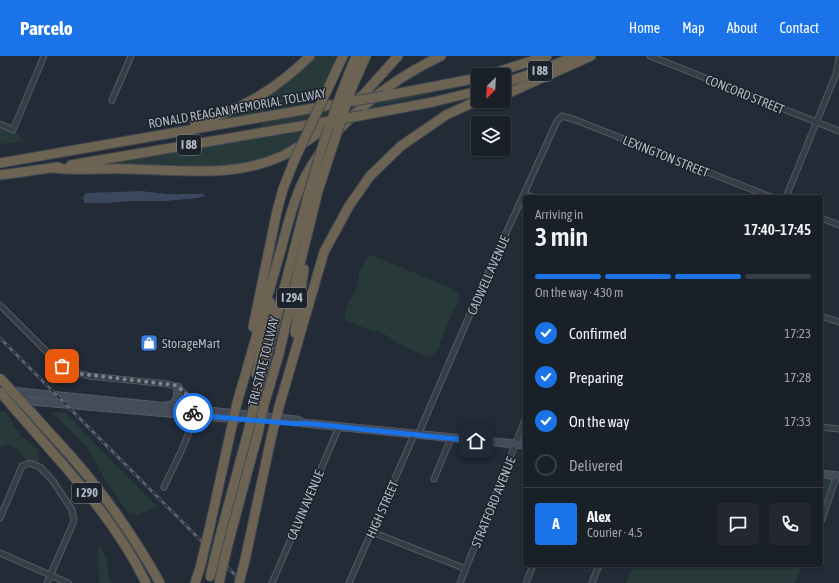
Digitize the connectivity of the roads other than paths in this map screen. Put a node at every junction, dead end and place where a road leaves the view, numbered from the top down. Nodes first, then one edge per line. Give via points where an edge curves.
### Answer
1 (44, 56) edge
2 (132, 56) edge
3 (310, 56) edge
4 (343, 56) edge
5 (356, 56) edge
6 (366, 56) edge
7 (398, 56) edge
8 (441, 56) edge
9 (547, 56) edge
10 (576, 56) edge
11 (591, 56) edge
12 (650, 56) edge
13 (839, 58) edge
14 (510, 68) edge
15 (471, 79) edge
16 (511, 81) edge
17 (511, 92) edge
18 (471, 93) edge
19 (112, 100) dead end
20 (471, 104) edge
21 (562, 116) joint
22 (817, 122) junction
23 (0, 124) edge
24 (839, 131) edge
25 (138, 138) junction
26 (0, 163) edge
27 (53, 168) junction
28 (0, 175) edge
29 (524, 194) edge
30 (765, 195) edge
31 (787, 195) edge
32 (523, 196) edge
33 (823, 219) edge
34 (839, 225) edge
35 (286, 233) junction
36 (307, 235) junction
37 (0, 306) edge
38 (823, 317) edge
39 (839, 322) edge
40 (292, 360) junction
41 (0, 378) edge
42 (178, 387) junction
43 (0, 391) edge
44 (0, 398) edge
45 (237, 403) junction
46 (251, 404) junction
47 (165, 406) junction
48 (193, 412) junction
49 (523, 425) edge
50 (339, 427) junction
51 (823, 427) edge
52 (839, 429) edge
53 (416, 435) junction
54 (450, 438) junction
55 (515, 444) junction
56 (523, 445) edge
57 (823, 474) edge
58 (838, 475) edge
59 (434, 479) dead end
60 (164, 487) dead end
61 (823, 516) edge
62 (0, 518) edge
63 (372, 532) junction
64 (0, 553) edge
65 (532, 567) edge
66 (598, 567) edge
67 (466, 568) junction
68 (50, 575) junction
69 (209, 580) edge
70 (47, 583) edge
71 (68, 583) edge
72 (146, 583) edge
73 (160, 583) edge
74 (195, 583) edge
75 (219, 583) edge
76 (239, 583) edge
77 (272, 583) edge
78 (349, 583) edge
79 (460, 583) edge
80 (526, 583) edge
81 (592, 583) edge

1 - 23 street via 14,130
2 - 19 street
3 - 25 highway via 283,80 243,106 208,119
4 - 45 highway, bridge via 283,189
5 - 46 highway, TRI-STATE TOLLWAY / I 294, bridge via 324,141
6 - 36 highway, TRI-STATE TOLLWAY / I 294, bridge via 351,90 318,191
7 - 27 highway via 363,94 323,129 292,151 272,160 236,169 199,172
8 - 35 highway via 385,89 334,136 306,176
9 - 14 highway, I 88
10 - 16 highway, I 88
11 - 17 highway
12 - 22 street, CONCORD STREET
13 - 22 street via 836,74
15 - 25 highway, RONALD REAGAN MEMORIAL TOLLWAY / I 88, bridge
18 - 27 highway, I 88, bridge via 364,115
20 - 40 highway via 446,115 401,146 370,176 349,206 324,252
21 - 29 street, CADWELL AVENUE via 557,121
21 - 30 street, LEXINGTON STREET
22 - 24 street, CONCORD STREET
22 - 31 street
25 - 26 highway, RONALD REAGAN MEMORIAL TOLLWAY / I 88
27 - 28 highway, I 88
32 - 53 street, CADWELL AVENUE
33 - 34 street
35 - 45 highway
35 - 46 highway
36 - 40 highway
36 - 75 highway, TRI-STATE TOLLWAY / I 294, bridge via 279,354
37 - 42 street via 68,370 89,376
38 - 39 street
40 - 76 highway, bridge via 272,434
41 - 73 highway, I 290, bridge via 95,485
42 - 47 main road via 177,400 172,405
42 - 48 street via 186,394
43 - 47 main road
43 - 72 highway, I 290, bridge via 101,512
44 - 48 main road
45 - 74 highway, bridge
46 - 69 highway, TRI-STATE TOLLWAY / I 294, bridge via 239,463
47 - 48 main road
48 - 50 main road
48 - 60 street via 191,427
49 - 55 street, STRATFORD AVENUE
50 - 53 main road
50 - 77 street, CALVIN AVENUE
51 - 52 street
53 - 54 main road
53 - 63 street, HIGH STREET
54 - 55 main road
54 - 59 street
55 - 56 main road
55 - 67 street, STRATFORD AVENUE
57 - 58 main road
58 - 61 street
62 - 68 street via 22,466 29,463 40,467 53,480 72,510 74,521
63 - 67 street
63 - 78 street, HIGH STREET
64 - 68 street
65 - 80 street
66 - 81 street
67 - 79 street, STRATFORD AVENUE
68 - 70 street
68 - 71 street

